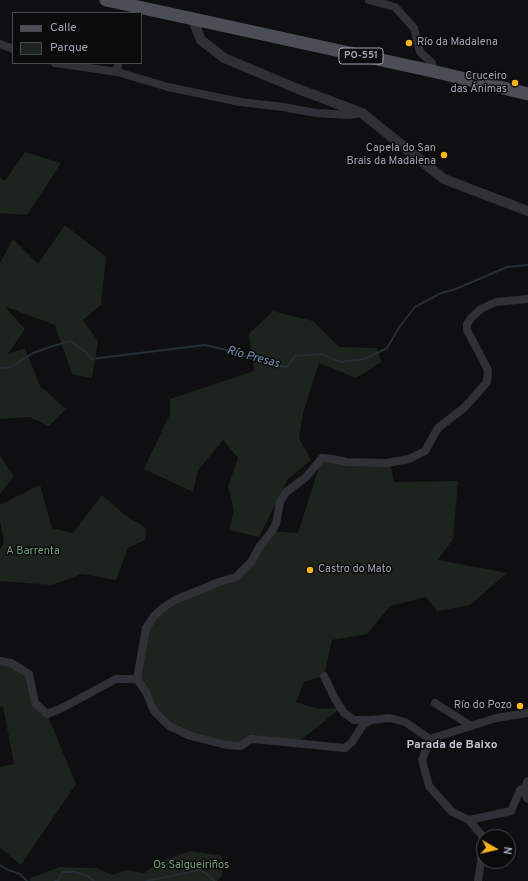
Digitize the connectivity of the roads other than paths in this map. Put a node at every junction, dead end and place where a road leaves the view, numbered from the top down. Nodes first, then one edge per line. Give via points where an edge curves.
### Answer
1 (109, 0) edge
2 (369, 0) edge
3 (126, 9) edge
4 (193, 20) junction
5 (0, 44) edge
6 (12, 49) edge
7 (62, 64) edge
8 (118, 64) edge
9 (432, 71) junction
10 (117, 72) junction
11 (528, 94) edge
12 (362, 113) junction
13 (527, 212) edge
14 (528, 298) edge
15 (0, 661) edge
16 (324, 676) dead end
17 (138, 679) junction
18 (435, 703) dead end
19 (528, 713) edge
20 (372, 720) junction
21 (471, 726) junction
22 (430, 739) junction
23 (528, 784) edge
24 (528, 798) edge
25 (469, 820) junction
26 (476, 829) edge
27 (480, 869) edge
28 (478, 881) edge

1 - 3 main road, PO-551
2 - 9 street via 395,7 414,28 420,52 432,63
3 - 4 main road, PO-551
4 - 9 main road, PO-551
4 - 12 street via 201,40 224,58
5 - 6 street
7 - 10 street
8 - 10 street
9 - 11 main road, PO-551
10 - 12 street via 168,87 240,102 316,113
12 - 13 street via 444,179
14 - 17 street via 496,302 481,309 471,318 467,330 488,370 487,382 465,406 438,428 425,451 409,459 386,463 346,462 322,458 306,477 286,492 280,502 272,531 251,562 236,577 174,600 154,616 146,628
15 - 17 street via 11,663 29,674 35,703 47,714 116,679
16 - 20 street via 344,713 354,720
17 - 20 street via 154,711 169,726 191,736 226,745 241,746 251,739 345,748 352,742 362,725
18 - 21 street
19 - 21 street via 496,718
20 - 22 street via 390,718 405,722
21 - 22 street
22 - 25 street via 422,760 429,786 452,812
23 - 24 street
23 - 25 street via 520,790 511,811
25 - 26 street
27 - 28 street

